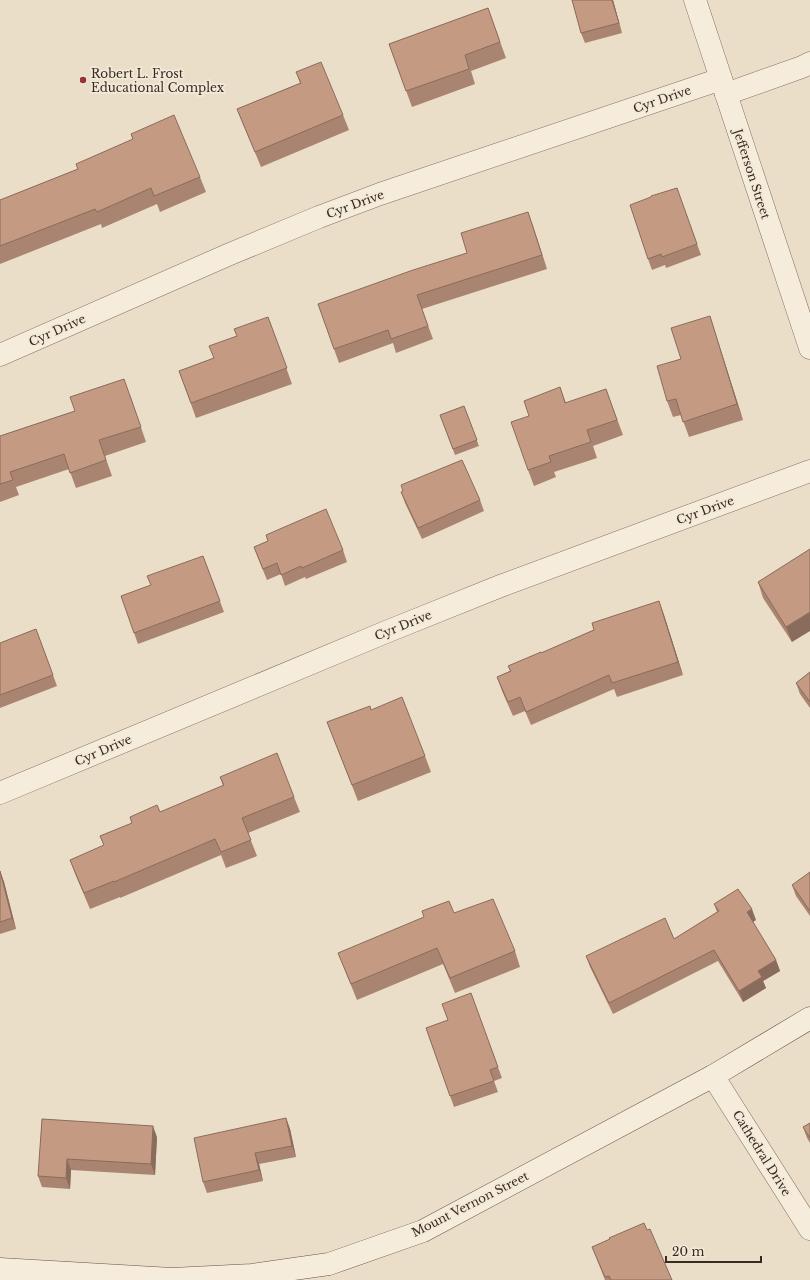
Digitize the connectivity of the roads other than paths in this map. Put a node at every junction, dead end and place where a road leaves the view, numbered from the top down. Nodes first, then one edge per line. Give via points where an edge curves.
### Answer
1 (695, 0) edge
2 (810, 62) edge
3 (723, 86) junction
4 (810, 348) edge
5 (0, 355) edge
6 (810, 471) edge
7 (0, 793) edge
8 (810, 1018) edge
9 (713, 1076) junction
10 (810, 1229) edge
11 (0, 1269) edge
12 (253, 1278) edge

1 - 3 street, Jefferson Street
2 - 3 street, Cyr Drive via 802,67
3 - 4 street, Jefferson Street
3 - 5 street, Cyr Drive via 380,194 216,260
6 - 7 street, Cyr Drive via 503,585
8 - 9 street, Mount Vernon Street
9 - 10 street, Cathedral Drive
9 - 12 street, Mount Vernon Street via 423,1231 329,1264
11 - 12 street, Mount Vernon Street via 172,1279

